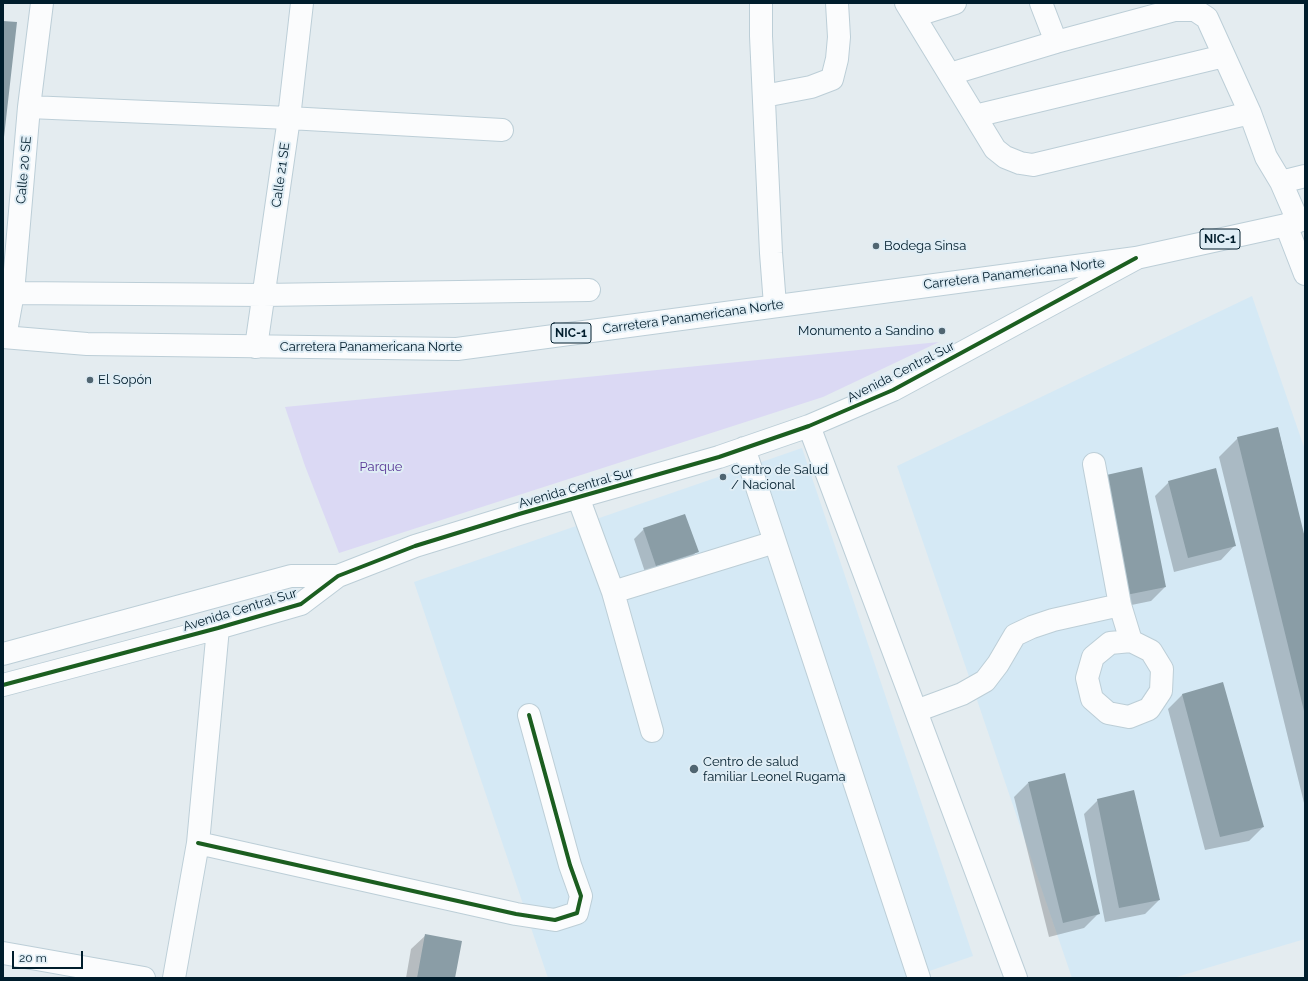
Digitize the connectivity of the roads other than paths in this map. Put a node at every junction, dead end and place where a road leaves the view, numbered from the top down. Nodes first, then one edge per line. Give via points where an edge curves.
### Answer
1 (42, 3) edge
2 (302, 3) edge
3 (761, 3) edge
4 (837, 3) edge
5 (956, 3) edge
6 (1041, 3) edge
7 (910, 9) edge
8 (1056, 42) junction
9 (1224, 56) junction
10 (950, 74) junction
11 (764, 96) junction
12 (29, 107) junction
13 (1250, 113) junction
14 (975, 116) junction
15 (289, 118) junction
16 (502, 130) dead end
17 (1305, 176) edge
18 (1280, 182) junction
19 (1297, 221) edge
20 (1136, 258) junction
21 (1305, 274) edge
22 (589, 290) dead end
23 (8, 292) edge
24 (264, 295) junction
25 (775, 305) junction
26 (4, 337) edge
27 (256, 347) junction
28 (809, 426) junction
29 (744, 448) junction
30 (1094, 464) dead end
31 (578, 497) junction
32 (775, 542) junction
33 (338, 576) junction
34 (613, 592) junction
35 (1120, 605) junction
36 (218, 628) junction
37 (1132, 641) dead end
38 (3, 654) edge
39 (3, 685) edge
40 (916, 711) junction
41 (529, 715) dead end
42 (652, 730) dead end
43 (198, 843) junction
44 (3, 953) edge
45 (144, 978) edge
46 (174, 978) edge
47 (919, 978) edge
48 (1016, 978) edge

1 - 12 main road, Calle 20 SE
2 - 15 main road, Calle 21 SE
3 - 11 main road
4 - 11 main road via 839,37 832,79 812,87
5 - 7 main road
6 - 8 main road
7 - 10 main road
8 - 9 main road via 1175,10 1195,10 1207,18
8 - 10 main road
9 - 13 main road
9 - 14 main road
10 - 14 main road
11 - 25 main road
12 - 15 main road
12 - 23 main road, Calle 20 SE
13 - 14 main road via 1033,165 1005,157 995,149
13 - 18 main road via 1266,157
15 - 16 main road
15 - 24 main road, Calle 21 SE
17 - 18 main road
18 - 19 main road
19 - 20 main road, Carretera Panamericana Norte / NIC-1
19 - 21 main road
20 - 25 main road, Carretera Panamericana Norte / NIC-1
20 - 28 main road, Avenida Central Sur via 893,390
22 - 24 main road
23 - 24 main road
23 - 26 main road, Calle 20 SE
24 - 27 main road, Calle 21 SE
25 - 27 main road, Carretera Panamericana Norte / NIC-1 via 457,349
26 - 27 main road, Carretera Panamericana Norte / NIC-1 via 87,344
28 - 29 main road, Avenida Central Sur
28 - 40 main road
29 - 31 main road, Avenida Central Sur
29 - 32 main road
30 - 35 main road
31 - 33 main road, Avenida Central Sur via 415,546
31 - 34 main road
32 - 34 main road
32 - 47 main road
33 - 36 main road, Avenida Central Sur via 301,604
33 - 38 main road, Avenida Central Sur via 290,576
34 - 42 main road
35 - 37 main road
35 - 40 main road via 1053,620 1016,635 985,680 962,694
36 - 39 main road, Avenida Central Sur
36 - 43 main road
40 - 48 main road
41 - 43 main road via 570,865 582,896 577,913 555,920 516,914
43 - 46 main road
44 - 45 main road

